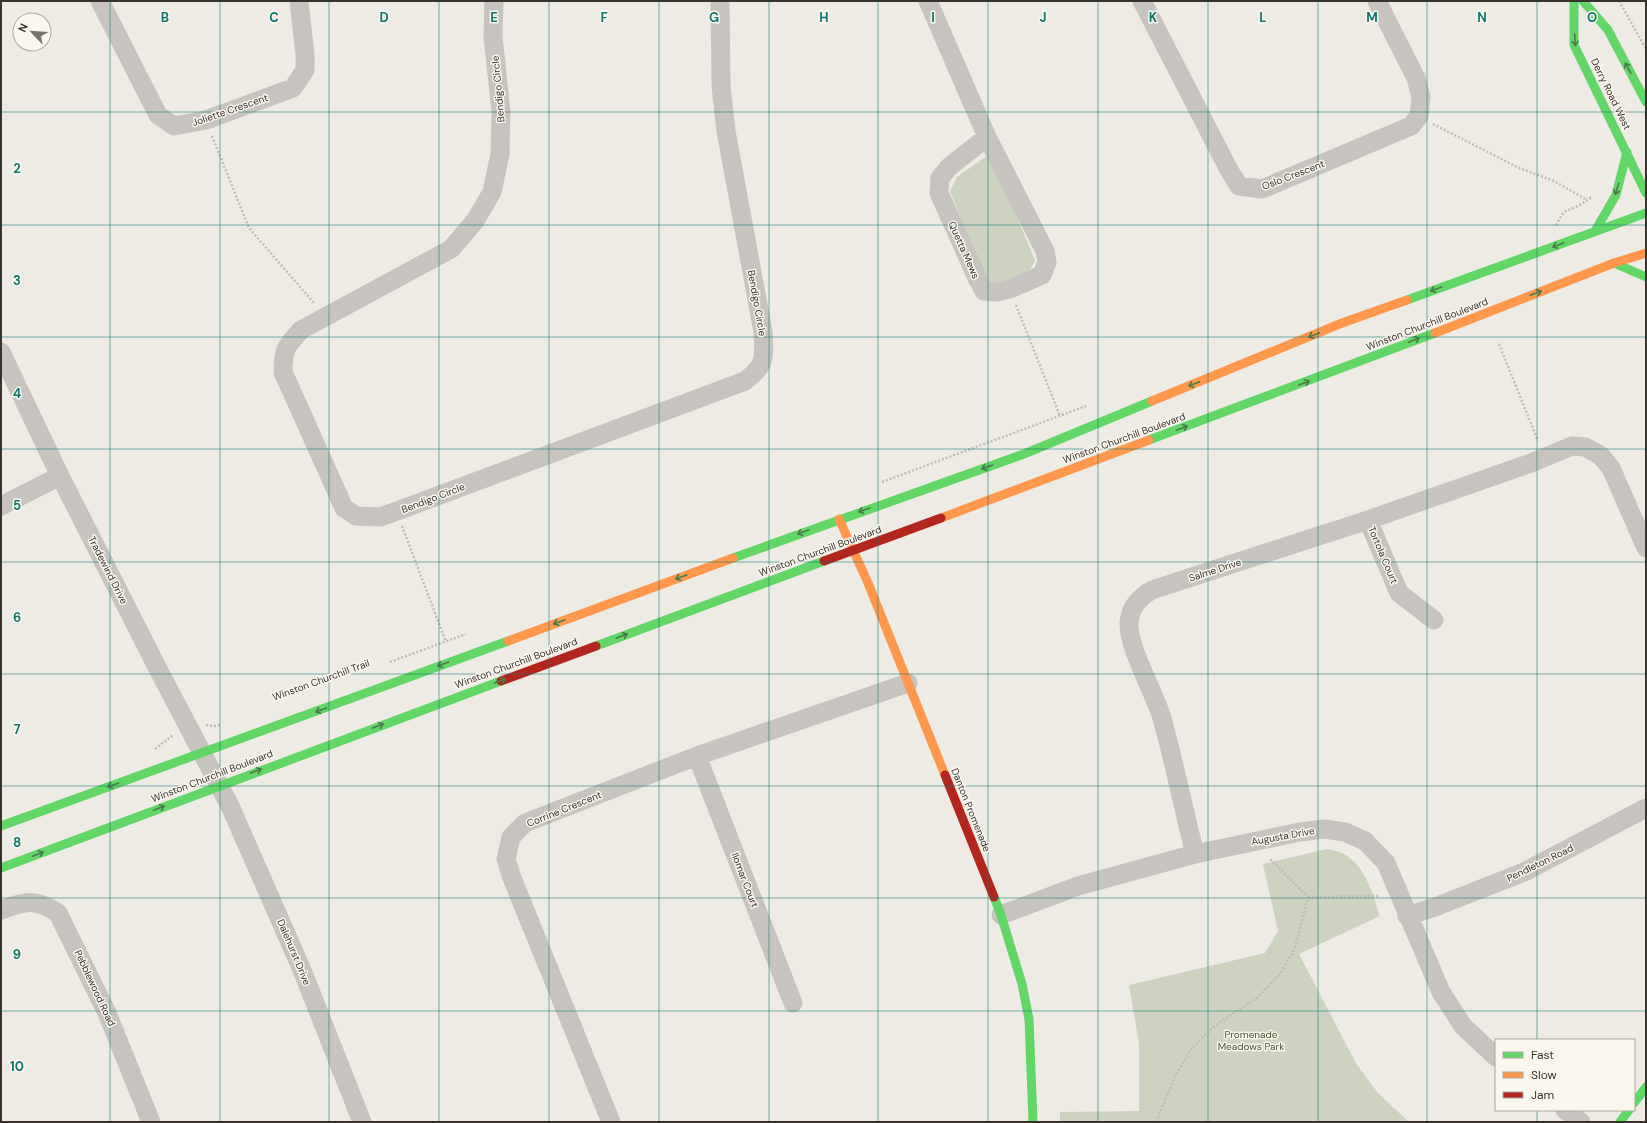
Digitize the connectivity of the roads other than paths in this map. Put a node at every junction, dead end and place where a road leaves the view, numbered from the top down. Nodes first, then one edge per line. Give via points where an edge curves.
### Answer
1 (100, 1) edge
2 (299, 1) edge
3 (494, 1) edge
4 (720, 1) edge
5 (928, 1) edge
6 (1142, 1) edge
7 (1377, 1) edge
8 (1574, 1) edge
9 (1583, 1) edge
10 (1646, 102) edge
11 (988, 137) junction
12 (1627, 152) junction
13 (1646, 193) edge
14 (1646, 213) edge
15 (1595, 231) junction
16 (1646, 253) edge
17 (1614, 263) junction
18 (1646, 277) edge
19 (1, 352) edge
20 (60, 476) junction
21 (1, 506) edge
22 (840, 519) junction
23 (1368, 520) junction
24 (1646, 548) edge
25 (854, 550) junction
26 (1434, 620) dead end
27 (908, 683) junction
28 (202, 753) junction
29 (697, 756) junction
30 (220, 785) junction
31 (1646, 808) edge
32 (1, 826) edge
33 (1195, 854) junction
34 (1, 868) edge
35 (1, 910) edge
36 (1001, 915) junction
37 (1407, 916) junction
38 (793, 1003) dead end
39 (1495, 1056) edge
40 (1646, 1087) edge
41 (1635, 1102) edge
42 (1566, 1111) edge
43 (1628, 1111) edge
44 (151, 1122) edge
45 (362, 1122) edge
46 (612, 1122) edge
47 (1033, 1122) edge
48 (1581, 1122) edge
49 (1620, 1122) edge

1 - 2 street, Joliette Crescent via 158,115 174,126 206,120 293,88 305,70
3 - 4 street, Bendigo Circle via 493,36 501,112 500,154 492,192 475,221 451,249 300,330 289,343 283,356 283,372 344,508 356,516 380,517 397,511 745,381 757,371 764,358 763,332 726,131 721,86
5 - 11 street, Quetta Mews
6 - 7 street, Oslo Crescent via 1228,170 1239,186 1262,189 1412,126 1418,116 1421,97 1416,78
8 -> 12 main road, Derry Road West via 1574,45
10 -> 9 main road via 1608,30
11 - 11 street, Quetta Mews via 949,167 940,178 939,193 984,291 997,292 1042,275 1047,262 1045,251
12 - 13 main road, Derry Road West
12 -> 15 main road via 1616,195
14 - 15 main road, Winston Churchill Boulevard
15 -> 22 main road, Winston Churchill Boulevard via 1342,323 1024,454
16 - 17 main road, Winston Churchill Boulevard
17 - 18 main road
25 -> 17 main road, Winston Churchill Boulevard via 1371,357
19 - 20 street, Tradewind Drive
20 - 21 street
20 - 28 street, Tradewind Drive
22 - 25 main road, Danton Promenade
22 -> 28 main road, Winston Churchill Boulevard
23 - 24 street, Salme Drive via 1572,446 1585,447 1600,455 1611,468
23 - 26 street, Tortola Court via 1399,593
23 - 33 street, Salme Drive via 1152,590 1139,598 1131,610 1130,638 1160,714
25 - 27 main road, Danton Promenade
30 -> 25 main road, Winston Churchill Boulevard
27 - 29 street, Corrine Crescent
27 - 36 main road, Danton Promenade
28 - 30 street, Tradewind Drive
28 -> 32 main road, Winston Churchill Boulevard
29 - 38 street, Ilomar Court
29 - 46 street, Corrine Crescent via 525,823 511,837 506,859 512,878
34 -> 30 main road, Winston Churchill Boulevard
30 - 45 street, Dalehurst Drive via 302,970
31 - 37 street, Pendleton Road via 1524,872
33 - 36 street, Augusta Drive via 1078,886
33 - 37 street, Augusta Drive via 1300,832 1324,829 1345,832 1365,841 1386,864
35 - 44 street, Pebblewood Road via 22,902 36,902 58,912 108,1013
36 - 47 main road, Danton Promenade via 1022,984 1029,1020
37 - 39 street, Augusta Drive via 1441,992 1463,1026
40 - 41 main road
42 - 48 street
43 - 49 main road

